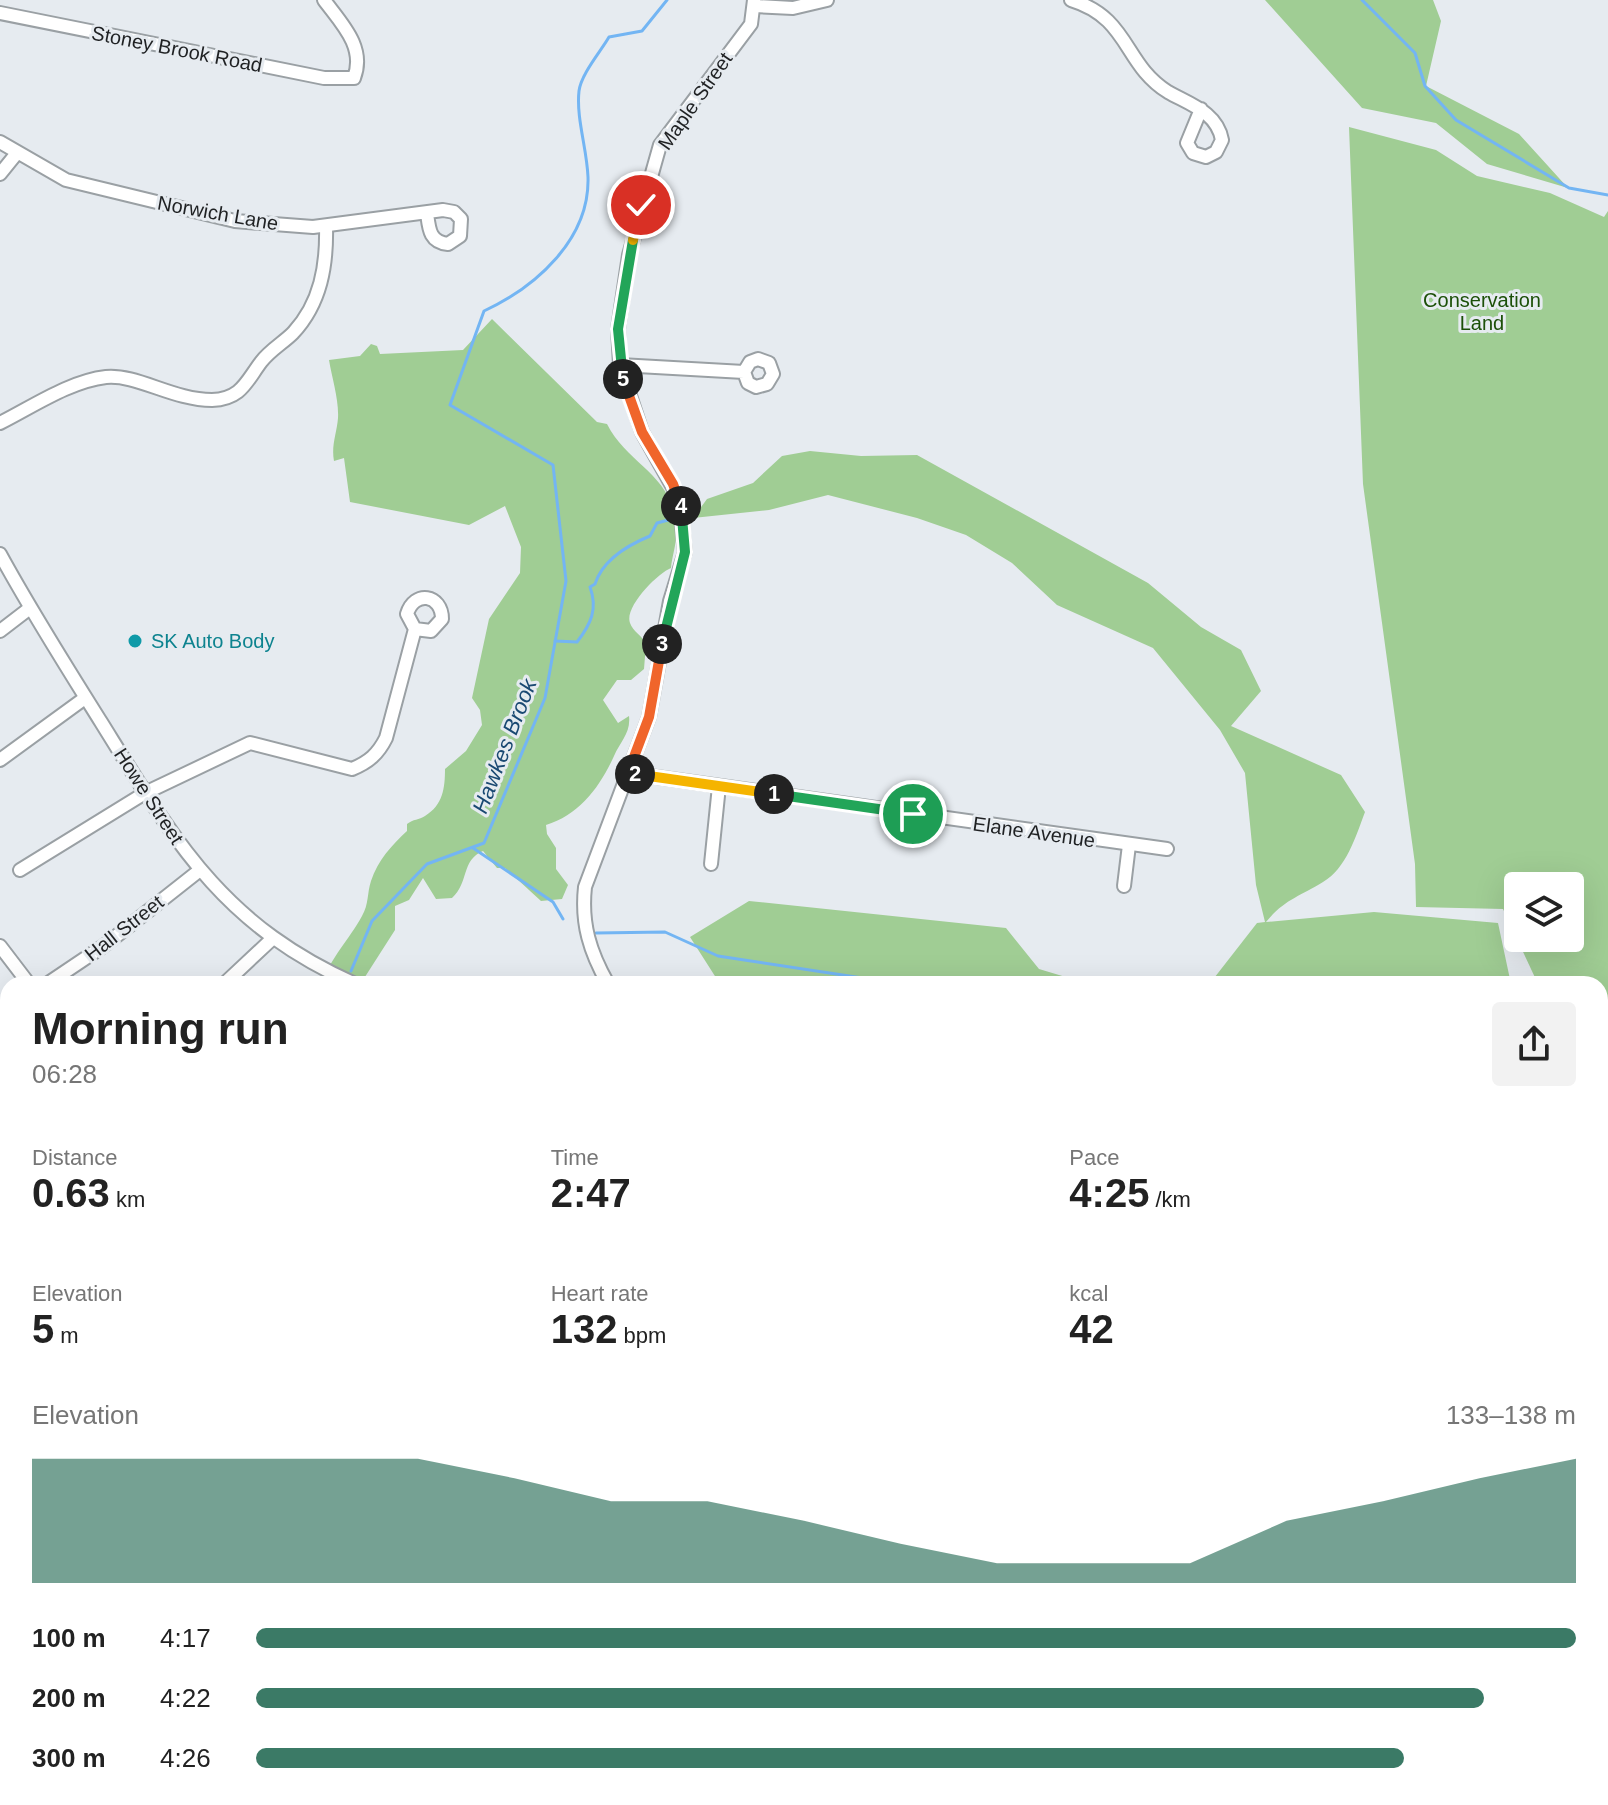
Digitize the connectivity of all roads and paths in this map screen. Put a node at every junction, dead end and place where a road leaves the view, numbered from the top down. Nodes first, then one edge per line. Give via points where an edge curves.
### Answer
1 (324, 0) edge
2 (827, 0) edge
3 (1071, 0) edge
4 (754, 3) edge
5 (0, 13) edge
6 (1201, 109) dead end
7 (0, 142) edge
8 (17, 153) junction
9 (0, 174) edge
10 (427, 213) dead end
11 (326, 226) junction
12 (620, 365) junction
13 (744, 372) dead end
14 (0, 423) edge
15 (0, 554) edge
16 (30, 608) junction
17 (415, 629) dead end
18 (0, 631) edge
19 (85, 698) junction
20 (0, 760) edge
21 (628, 773) junction
22 (719, 786) junction
23 (145, 793) junction
24 (1129, 845) junction
25 (1167, 849) dead end
26 (711, 864) dead end
27 (20, 870) dead end
28 (200, 870) junction
29 (1124, 886) dead end
30 (272, 939) junction
31 (0, 946) edge
32 (23, 976) edge
33 (59, 976) edge
34 (233, 976) edge
35 (337, 976) edge
36 (603, 976) edge

1 - 5 street, Stoney Brook Road via 353,42 359,66 354,78 324,78
2 - 4 street via 793,8
3 - 6 street via 1103,15 1149,76
4 - 12 street, Maple Street via 751,24 671,129 650,173 622,292
7 - 8 street, Norwich Lane
8 - 9 street
8 - 11 street, Norwich Lane via 66,180 205,214 250,223
10 - 11 street, Norwich Lane
11 - 14 street via 324,269 313,304 238,393 223,399 188,399 126,378 106,377
12 - 13 street
12 - 21 street, Maple Street via 642,432 679,498 685,537 649,717
15 - 16 street, Howe Street
16 - 18 street
16 - 19 street, Howe Street
17 - 23 street via 386,738 365,764 352,769 250,743
19 - 20 street
19 - 23 street, Howe Street
21 - 22 street, Elane Avenue
21 - 36 street, Maple Street via 594,854 582,910 593,959
22 - 24 street, Elane Avenue
22 - 26 street
23 - 27 street
23 - 28 street, Howe Street
24 - 25 street, Elane Avenue
24 - 29 street
28 - 30 street, Howe Street
28 - 33 street, Hall Street
30 - 34 street
30 - 35 street, Howe Street
31 - 32 street

